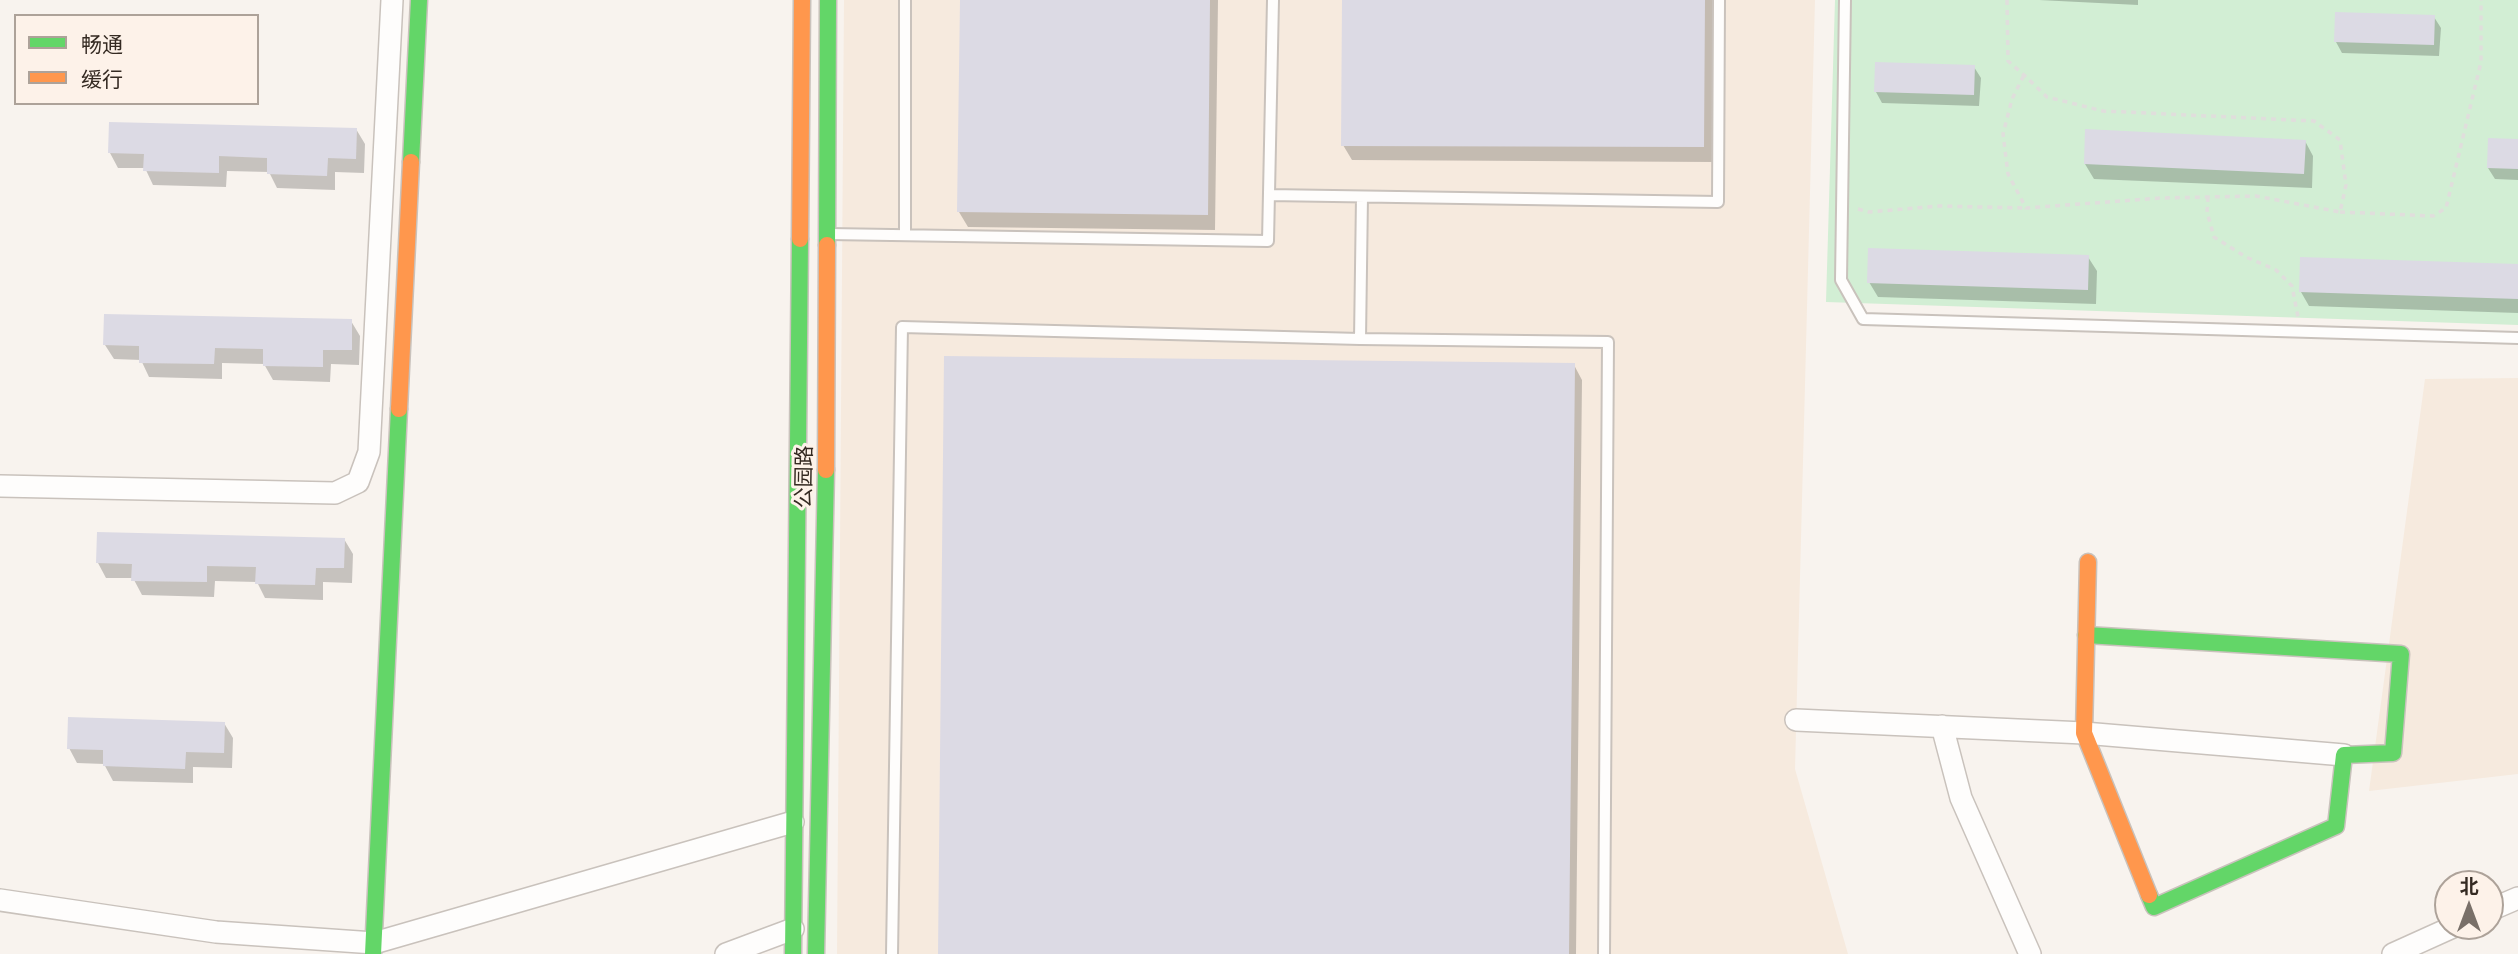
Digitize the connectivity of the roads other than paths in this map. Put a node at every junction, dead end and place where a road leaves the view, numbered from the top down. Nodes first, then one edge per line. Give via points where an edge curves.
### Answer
1 (392, 0) edge
2 (419, 0) edge
3 (802, 0) edge
4 (828, 0) edge
5 (905, 0) edge
6 (1273, 0) edge
7 (1719, 0) edge
8 (1845, 0) edge
9 (1269, 195) junction
10 (1362, 197) junction
11 (827, 234) junction
12 (905, 235) junction
13 (2518, 338) edge
14 (1360, 339) junction
15 (0, 486) edge
16 (2088, 562) dead end
17 (2086, 635) junction
18 (1796, 720) dead end
19 (1942, 726) junction
20 (2084, 733) junction
21 (2344, 755) junction
22 (793, 822) junction
23 (0, 900) edge
24 (793, 929) junction
25 (2434, 935) edge
26 (373, 948) edge
27 (726, 954) edge
28 (793, 954) edge
29 (816, 954) edge
30 (892, 954) edge
31 (1604, 954) edge
32 (2030, 954) edge
33 (2393, 954) edge

1 - 15 street via 369,452 358,482 335,492
2 - 26 street
3 - 22 street
4 - 11 street, 公园路
5 - 12 lane
6 - 9 lane
7 - 10 lane via 1718,202
8 - 13 lane via 1841,280 1863,319
9 - 10 lane
9 - 12 lane via 1268,241
10 - 14 lane
11 - 12 lane
11 - 29 street, 公园路
14 - 30 lane via 902,327
14 - 31 lane via 1608,342
16 - 17 street
17 - 20 street
17 - 21 street via 2401,654 2393,753
18 - 19 street
19 - 20 street
19 - 32 street via 1961,798
20 - 21 street
20 - 21 street via 2154,907 2336,826
22 - 24 street
22 - 26 street
23 - 26 street via 216,932
24 - 27 street
24 - 28 street
25 - 33 street

